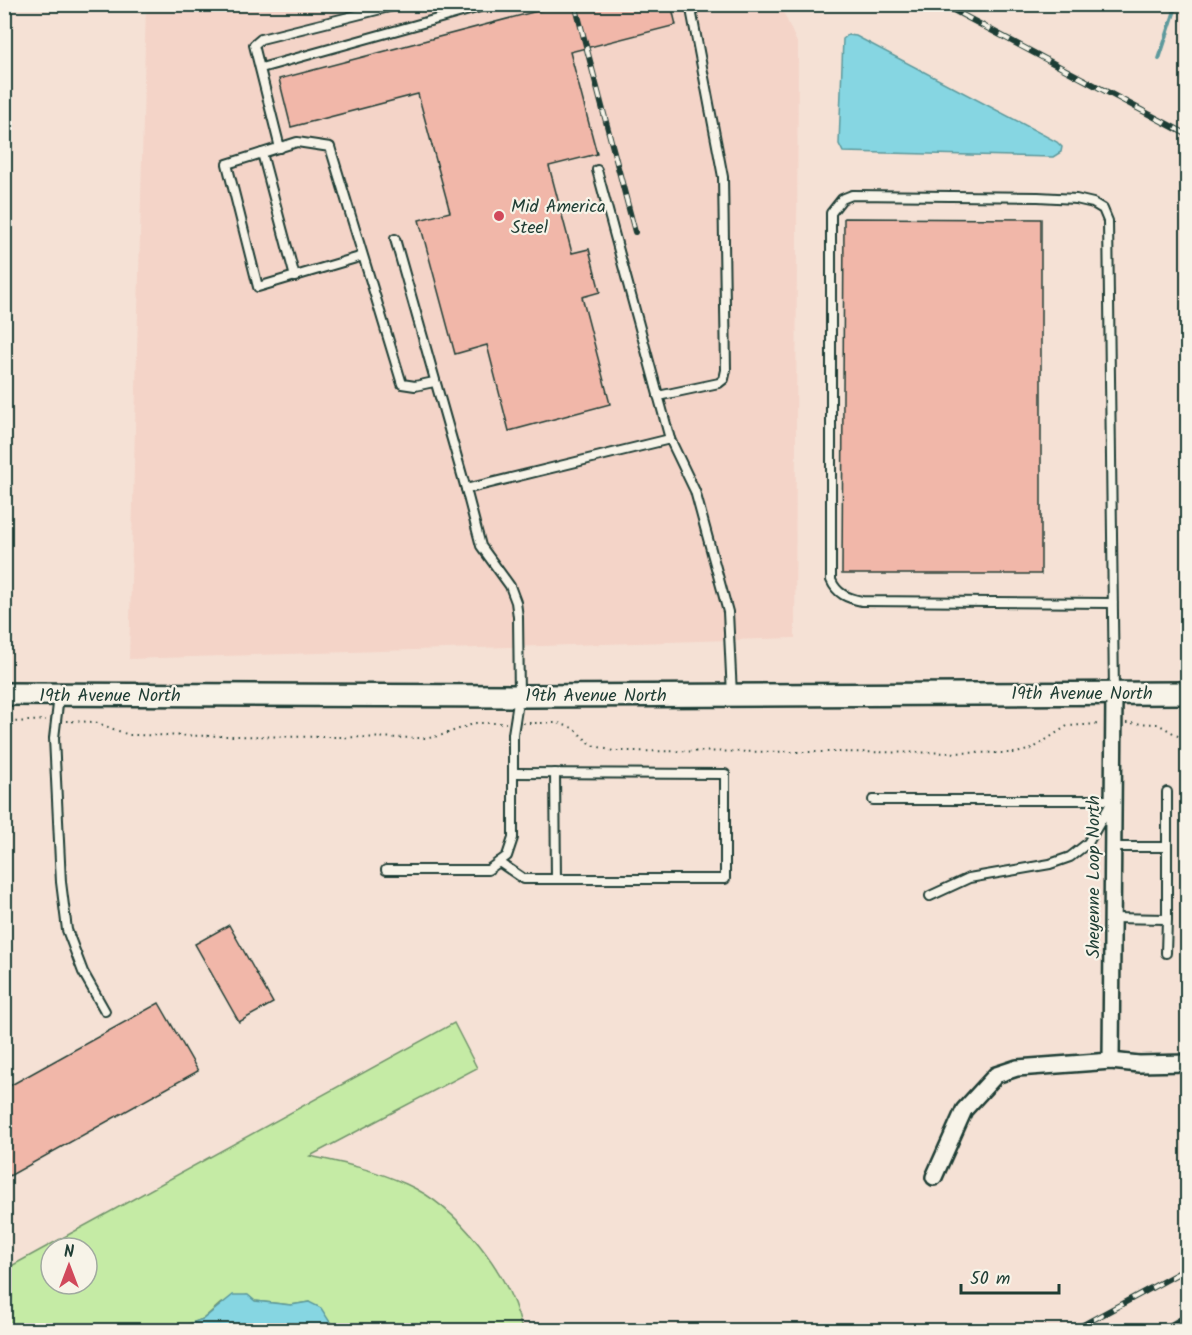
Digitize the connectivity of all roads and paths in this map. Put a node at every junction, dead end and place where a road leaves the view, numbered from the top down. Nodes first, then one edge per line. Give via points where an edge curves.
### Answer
1 (401, 4) edge
2 (491, 4) edge
3 (690, 4) edge
4 (261, 68) junction
5 (280, 147) junction
6 (262, 153) junction
7 (597, 170) dead end
8 (395, 239) dead end
9 (363, 256) junction
10 (295, 276) junction
11 (434, 382) junction
12 (658, 396) junction
13 (670, 439) junction
14 (466, 489) junction
15 (1113, 603) junction
16 (1114, 693) junction
17 (1188, 693) edge
18 (4, 694) edge
19 (59, 694) junction
20 (732, 695) junction
21 (519, 696) junction
22 (56, 721) junction
23 (514, 723) junction
24 (1114, 724) junction
25 (4, 725) edge
26 (1188, 742) edge
27 (513, 773) junction
28 (555, 773) junction
29 (1167, 792) dead end
30 (873, 801) dead end
31 (1113, 801) junction
32 (1113, 847) junction
33 (1167, 847) junction
34 (499, 862) junction
35 (386, 870) dead end
36 (556, 879) junction
37 (930, 896) dead end
38 (1112, 918) junction
39 (1167, 919) junction
40 (1166, 953) dead end
41 (105, 1011) dead end
42 (1111, 1061) junction
43 (1188, 1063) edge
44 (934, 1177) dead end

1 - 4 lane via 261,39 254,45
2 - 4 lane
3 - 12 lane via 723,177 726,370 724,379 718,383
4 - 5 lane
5 - 6 lane
5 - 9 lane via 297,142 330,147
6 - 10 lane
6 - 10 lane via 227,164 258,287
7 - 12 lane
8 - 11 lane
9 - 10 lane
9 - 11 lane via 402,384 415,387
11 - 14 lane
12 - 13 lane
13 - 14 lane
13 - 20 lane via 695,492 728,612
14 - 21 lane via 481,546 510,586 516,602
15 - 15 lane via 862,601 847,598 835,589 831,580 831,213 842,198 1038,197 1076,199 1103,209 1108,221
15 - 16 lane
16 - 17 street, 19th Avenue North
16 - 20 street, 19th Avenue North
16 - 24 street, Sheyenne Loop North
18 - 19 street, 19th Avenue North
19 - 21 street, 19th Avenue North
19 - 22 lane
20 - 21 street, 19th Avenue North
21 - 23 lane
22 - 23 path via 95,722 129,735 417,738 442,735 476,723
22 - 25 path
22 - 41 lane via 61,882 67,930 83,972
23 - 24 path via 558,723 573,728 592,745 613,751 1004,753 1032,749 1067,726
23 - 27 lane
24 - 26 path via 1158,724
24 - 31 street, Sheyenne Loop North
27 - 28 lane
27 - 34 lane via 513,838 507,856
28 - 36 lane
28 - 36 lane via 725,774 725,879
29 - 33 lane
30 - 31 lane
31 - 32 street, Sheyenne Loop North
31 - 37 lane via 1088,843 1070,857 969,879
32 - 33 lane
32 - 38 street, Sheyenne Loop North
33 - 39 lane
34 - 35 lane via 488,870
34 - 36 lane via 524,879
38 - 39 lane
38 - 42 street, Sheyenne Loop North
39 - 40 lane
42 - 43 street
42 - 44 street via 1017,1068 996,1075 964,1110

